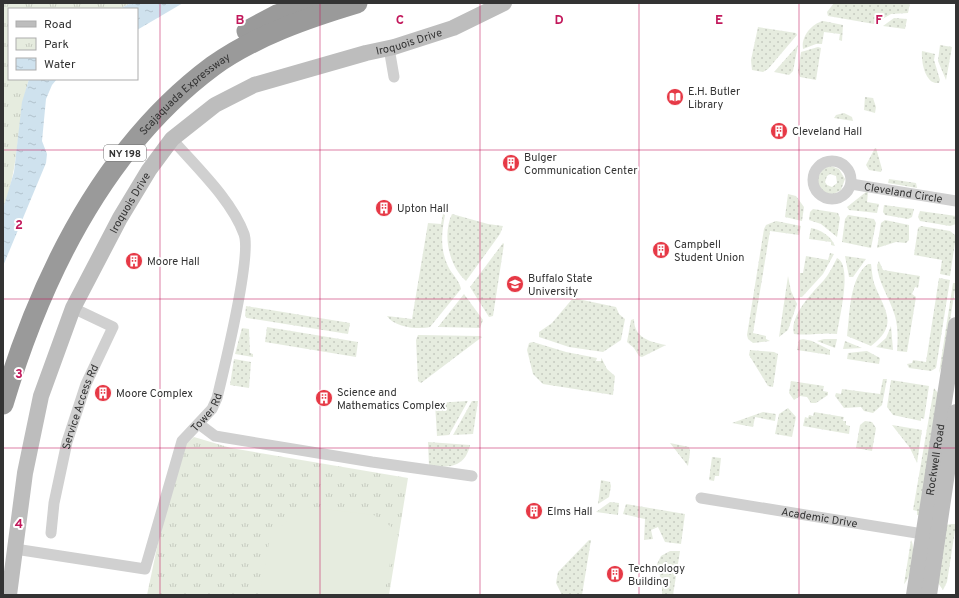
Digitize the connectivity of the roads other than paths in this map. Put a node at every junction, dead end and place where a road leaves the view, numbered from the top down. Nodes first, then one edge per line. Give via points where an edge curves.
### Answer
1 (279, 3) edge
2 (313, 3) edge
3 (356, 3) edge
4 (504, 3) edge
5 (234, 38) junction
6 (389, 48) junction
7 (394, 77) dead end
8 (172, 139) junction
9 (851, 184) dead end
10 (956, 200) edge
11 (74, 308) junction
12 (956, 325) edge
13 (3, 357) edge
14 (3, 404) edge
15 (956, 412) edge
16 (199, 424) junction
17 (472, 476) dead end
18 (701, 498) dead end
19 (51, 533) dead end
20 (930, 535) junction
21 (15, 548) junction
22 (9, 595) edge
23 (914, 595) edge
24 (928, 595) edge

1 - 5 highway
2 - 5 highway, Scajaquada Expressway / NY 198 via 277,15
3 - 14 highway, Scajaquada Expressway / NY 198 via 275,32 240,50 214,66 183,91 147,128 111,171 69,239 21,345
4 - 6 street, Iroquois Drive via 453,28
5 - 13 highway, Scajaquada Expressway / NY 198 via 178,78 139,116 113,149 61,227 22,307
6 - 7 street
6 - 8 street, Iroquois Drive via 254,85 215,105
8 - 11 street, Iroquois Drive via 149,170 120,218
8 - 16 street, Tower Rd via 218,192 240,224 247,244 217,398 212,409
9 - 10 street, Cleveland Circle
11 - 19 street, Service Access Rd via 113,327 86,384 67,442 54,504
11 - 21 street, Iroquois Drive via 41,396 24,473
12 - 20 street, Rockwell Road
15 - 20 street, Rockwell Road
16 - 17 street via 215,436
16 - 21 street, Tower Rd via 182,441 146,570
18 - 20 street, Academic Drive
20 - 23 street, Rockwell Road
20 - 24 street, Rockwell Road
21 - 22 street, Iroquois Drive

